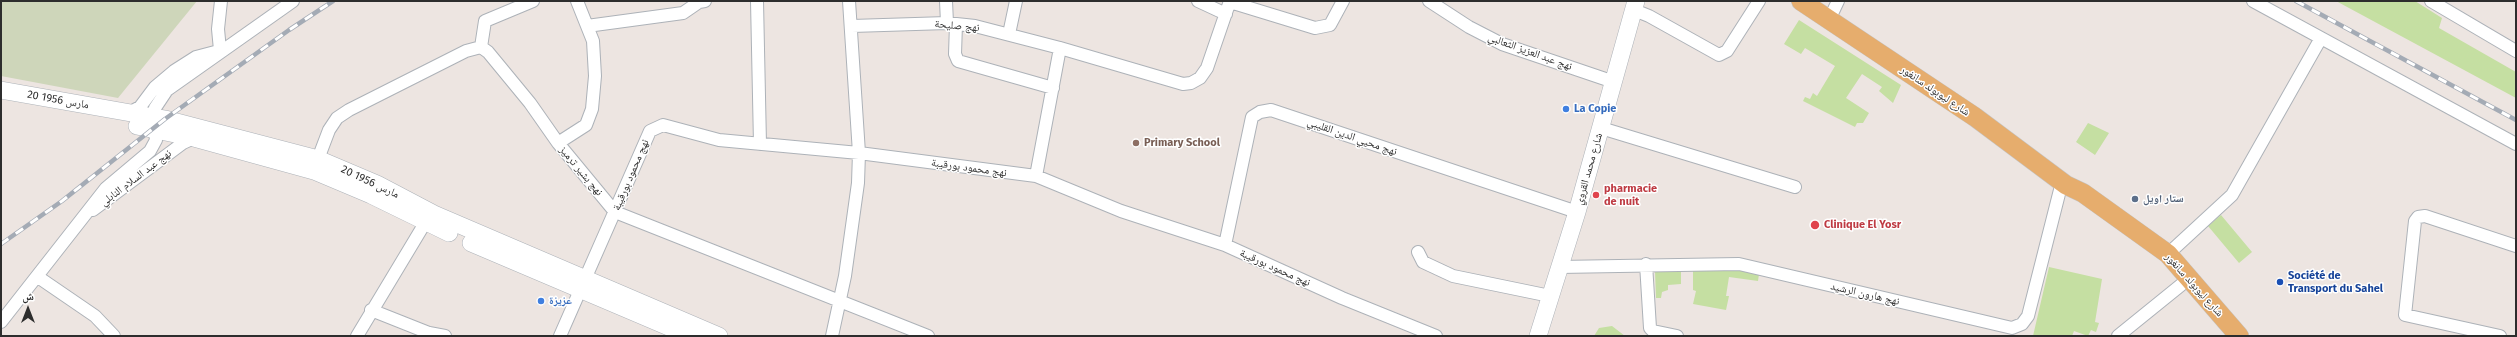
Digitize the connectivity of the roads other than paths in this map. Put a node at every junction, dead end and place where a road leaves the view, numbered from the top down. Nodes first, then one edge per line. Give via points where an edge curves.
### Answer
1 (221, 1) edge
2 (293, 1) edge
3 (533, 1) edge
4 (577, 1) edge
5 (705, 1) edge
6 (758, 1) edge
7 (849, 1) edge
8 (946, 1) edge
9 (1016, 1) edge
10 (1198, 1) edge
11 (1343, 1) edge
12 (1429, 1) edge
13 (1759, 1) edge
14 (1801, 1) edge
15 (1838, 1) edge
16 (2253, 1) edge
17 (2431, 1) edge
18 (692, 4) edge
19 (1228, 6) edge
20 (1635, 6) edge
21 (1828, 20) junction
22 (951, 23) junction
23 (587, 26) junction
24 (852, 26) junction
25 (1008, 34) junction
26 (2321, 38) junction
27 (481, 48) junction
28 (1060, 48) junction
29 (220, 50) junction
30 (2516, 51) edge
31 (1614, 82) junction
32 (1053, 88) junction
33 (1, 90) edge
34 (1, 101) edge
35 (129, 113) junction
36 (154, 123) junction
37 (1601, 128) junction
38 (194, 138) junction
39 (558, 144) junction
40 (760, 144) junction
41 (2516, 144) edge
42 (859, 153) junction
43 (318, 159) junction
44 (1036, 176) junction
45 (2064, 184) junction
46 (1795, 187) dead end
47 (615, 212) junction
48 (1577, 212) junction
49 (80, 220) junction
50 (425, 223) junction
51 (1225, 245) junction
52 (2516, 246) edge
53 (1418, 252) dead end
54 (2168, 254) junction
55 (1646, 264) junction
56 (1559, 267) junction
57 (38, 277) junction
58 (583, 284) junction
59 (2181, 286) junction
60 (1550, 296) junction
61 (840, 300) junction
62 (371, 310) junction
63 (1, 322) edge
64 (114, 336) edge
65 (357, 336) edge
66 (445, 336) edge
67 (560, 336) edge
68 (690, 336) edge
69 (719, 336) edge
70 (832, 336) edge
71 (928, 336) edge
72 (1436, 336) edge
73 (1538, 336) edge
74 (1677, 336) edge
75 (2118, 336) edge
76 (2223, 336) edge
77 (2239, 336) edge
78 (2500, 336) edge

1 - 29 street via 218,29
2 - 29 street
3 - 27 street via 485,21
4 - 23 street
5 - 18 street
6 - 40 street
7 - 24 street
8 - 22 street
9 - 25 street
10 - 19 street
11 - 19 street via 1330,25 1315,28
12 - 31 street, نهج عبد العزيز الثعالبي via 1502,44
13 - 20 street via 1727,51 1719,55
14 - 21 main road, شارع ليوبولد سانغور
15 - 21 street
16 - 26 street
17 - 30 street
18 - 23 street via 683,13
19 - 28 street, نهج صليحة via 1207,68 1200,78 1191,83 1183,84
20 - 31 main road, شارع محمد القروي
21 - 45 main road, شارع ليوبولد سانغور via 1975,117
22 - 24 street, نهج صليحة
22 - 25 street, نهج صليحة
22 - 32 street via 958,61
23 - 39 street via 593,41 595,76 592,109 586,125
24 - 42 street
25 - 28 street, نهج صليحة
26 - 41 street
26 - 54 street via 2232,195
27 - 39 street, نهج بشير ترميز via 488,52 530,103
27 - 43 street via 466,51 421,75 361,101 338,118 329,130
28 - 32 street
29 - 35 street via 196,57 174,71 155,87 140,107
29 - 36 street, نهج عبد السلام النابلي via 167,90 155,108
31 - 37 main road, شارع محمد القروي
32 - 44 street
33 - 35 main road, 20 مارس 1956
34 - 36 main road, 20 مارس 1956
35 - 36 main road, 20 مارس 1956
36 - 38 main road, 20 مارس 1956
36 - 43 main road, 20 مارس 1956 via 287,149
36 - 49 street, نهج عبد السلام النابلي via 156,140 150,151 106,188
37 - 46 street
37 - 48 main road, شارع محمد القروي
38 - 49 street, نهج عبد السلام النابلي via 183,143
38 - 50 main road, 20 مارس 1956 via 314,171 371,195
39 - 47 street, نهج بشير ترميز
40 - 42 street, نهج محمود بورقيبة
40 - 47 street, نهج محمود بورقيبة via 719,140 663,125 656,126 650,131
42 - 44 street, نهج محمود بورقيبة
42 - 61 street via 858,183
43 - 58 main road, 20 مارس 1956 via 377,184 434,214
44 - 51 street, نهج محمود بورقيبة via 1121,211
45 - 54 main road, شارع ليوبولد سانغور via 2083,193
45 - 55 street, نهج هارون الرشيد via 2028,316 2022,324 2012,328 1748,265
45 - 59 main road, شارع ليوبولد سانغور via 2077,201 2119,229
47 - 58 street, نهج محمود بورقيبة
47 - 61 street, نهج بشير ترميز
48 - 51 street, نهج محيي الدين القليبي via 1271,110 1252,117
48 - 56 main road, شارع محمد القروي
49 - 57 street, نهج عبد السلام النابلي
50 - 58 main road, 20 مارس 1956
50 - 62 street
51 - 72 street, نهج محمود بورقيبة via 1342,298
52 - 78 street via 2425,216 2420,216 2415,221 2405,315
53 - 60 street via 1423,262 1453,276
54 - 77 main road, شارع ليوبولد سانغور
55 - 56 street, نهج هارون الرشيد
55 - 74 street via 1650,328 1653,331
56 - 60 main road, شارع محمد القروي
57 - 63 street, نهج عبد السلام النابلي
57 - 64 street via 95,316
58 - 67 street, نهج محمود بورقيبة
58 - 68 main road, 20 مارس 1956
58 - 69 main road, 20 مارس 1956
59 - 75 street
59 - 76 main road, شارع ليوبولد سانغور
60 - 73 main road, شارع محمد القروي
61 - 70 street
61 - 71 street, نهج بشير ترميز
62 - 65 street
62 - 66 street via 429,333

